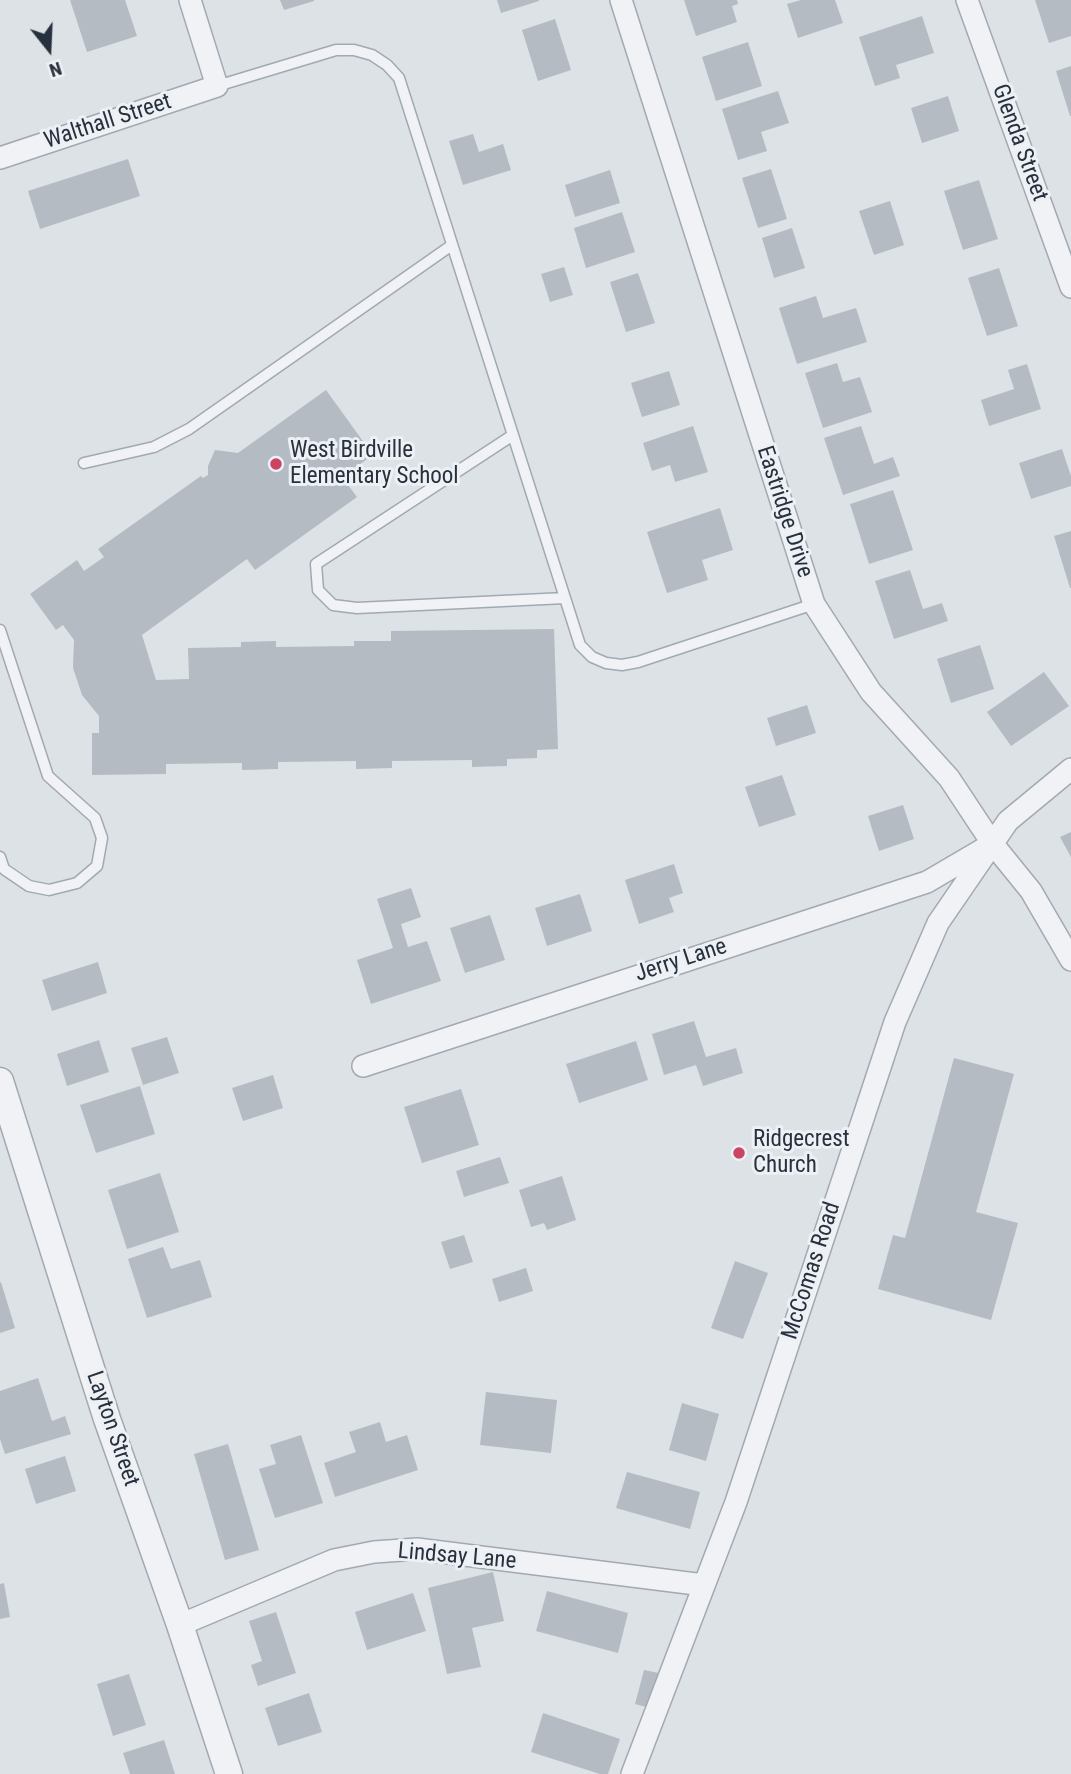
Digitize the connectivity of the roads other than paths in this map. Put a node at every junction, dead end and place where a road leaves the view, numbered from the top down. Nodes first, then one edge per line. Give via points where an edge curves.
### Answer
1 (190, 0) edge
2 (621, 0) edge
3 (967, 0) edge
4 (216, 86) junction
5 (0, 158) edge
6 (452, 245) junction
7 (1071, 286) edge
8 (513, 435) junction
9 (84, 463) dead end
10 (565, 598) junction
11 (814, 604) junction
12 (0, 631) edge
13 (1071, 769) edge
14 (992, 843) junction
15 (1, 865) edge
16 (1071, 960) edge
17 (363, 1066) dead end
18 (0, 1081) edge
19 (704, 1585) junction
20 (180, 1625) junction
21 (229, 1774) edge
22 (632, 1774) edge

1 - 4 street
2 - 11 street, Eastridge Drive
3 - 7 street, Glenda Street
4 - 5 street, Walthall Street
4 - 6 lane via 336,50 372,55 387,65 399,78
6 - 8 lane
6 - 9 lane via 189,429 154,447
8 - 10 lane
8 - 10 lane via 316,564 318,590 333,605 357,608
10 - 11 lane via 580,645 592,657 622,665
11 - 14 street, Eastridge Drive via 871,692 949,778
12 - 15 lane via 48,776 95,818 102,838 97,866 77,883 49,890 29,886
13 - 14 street, McComas Road via 1008,821
14 - 16 street, Eastridge Drive via 1031,891
14 - 17 street, Jerry Lane via 928,882
14 - 19 street, McComas Road via 938,923 895,1022 736,1502
18 - 20 street, Layton Street via 107,1419
19 - 20 street, Lindsay Lane via 417,1549 374,1552 334,1560
19 - 22 street, McComas Road
20 - 21 street, Layton Street

